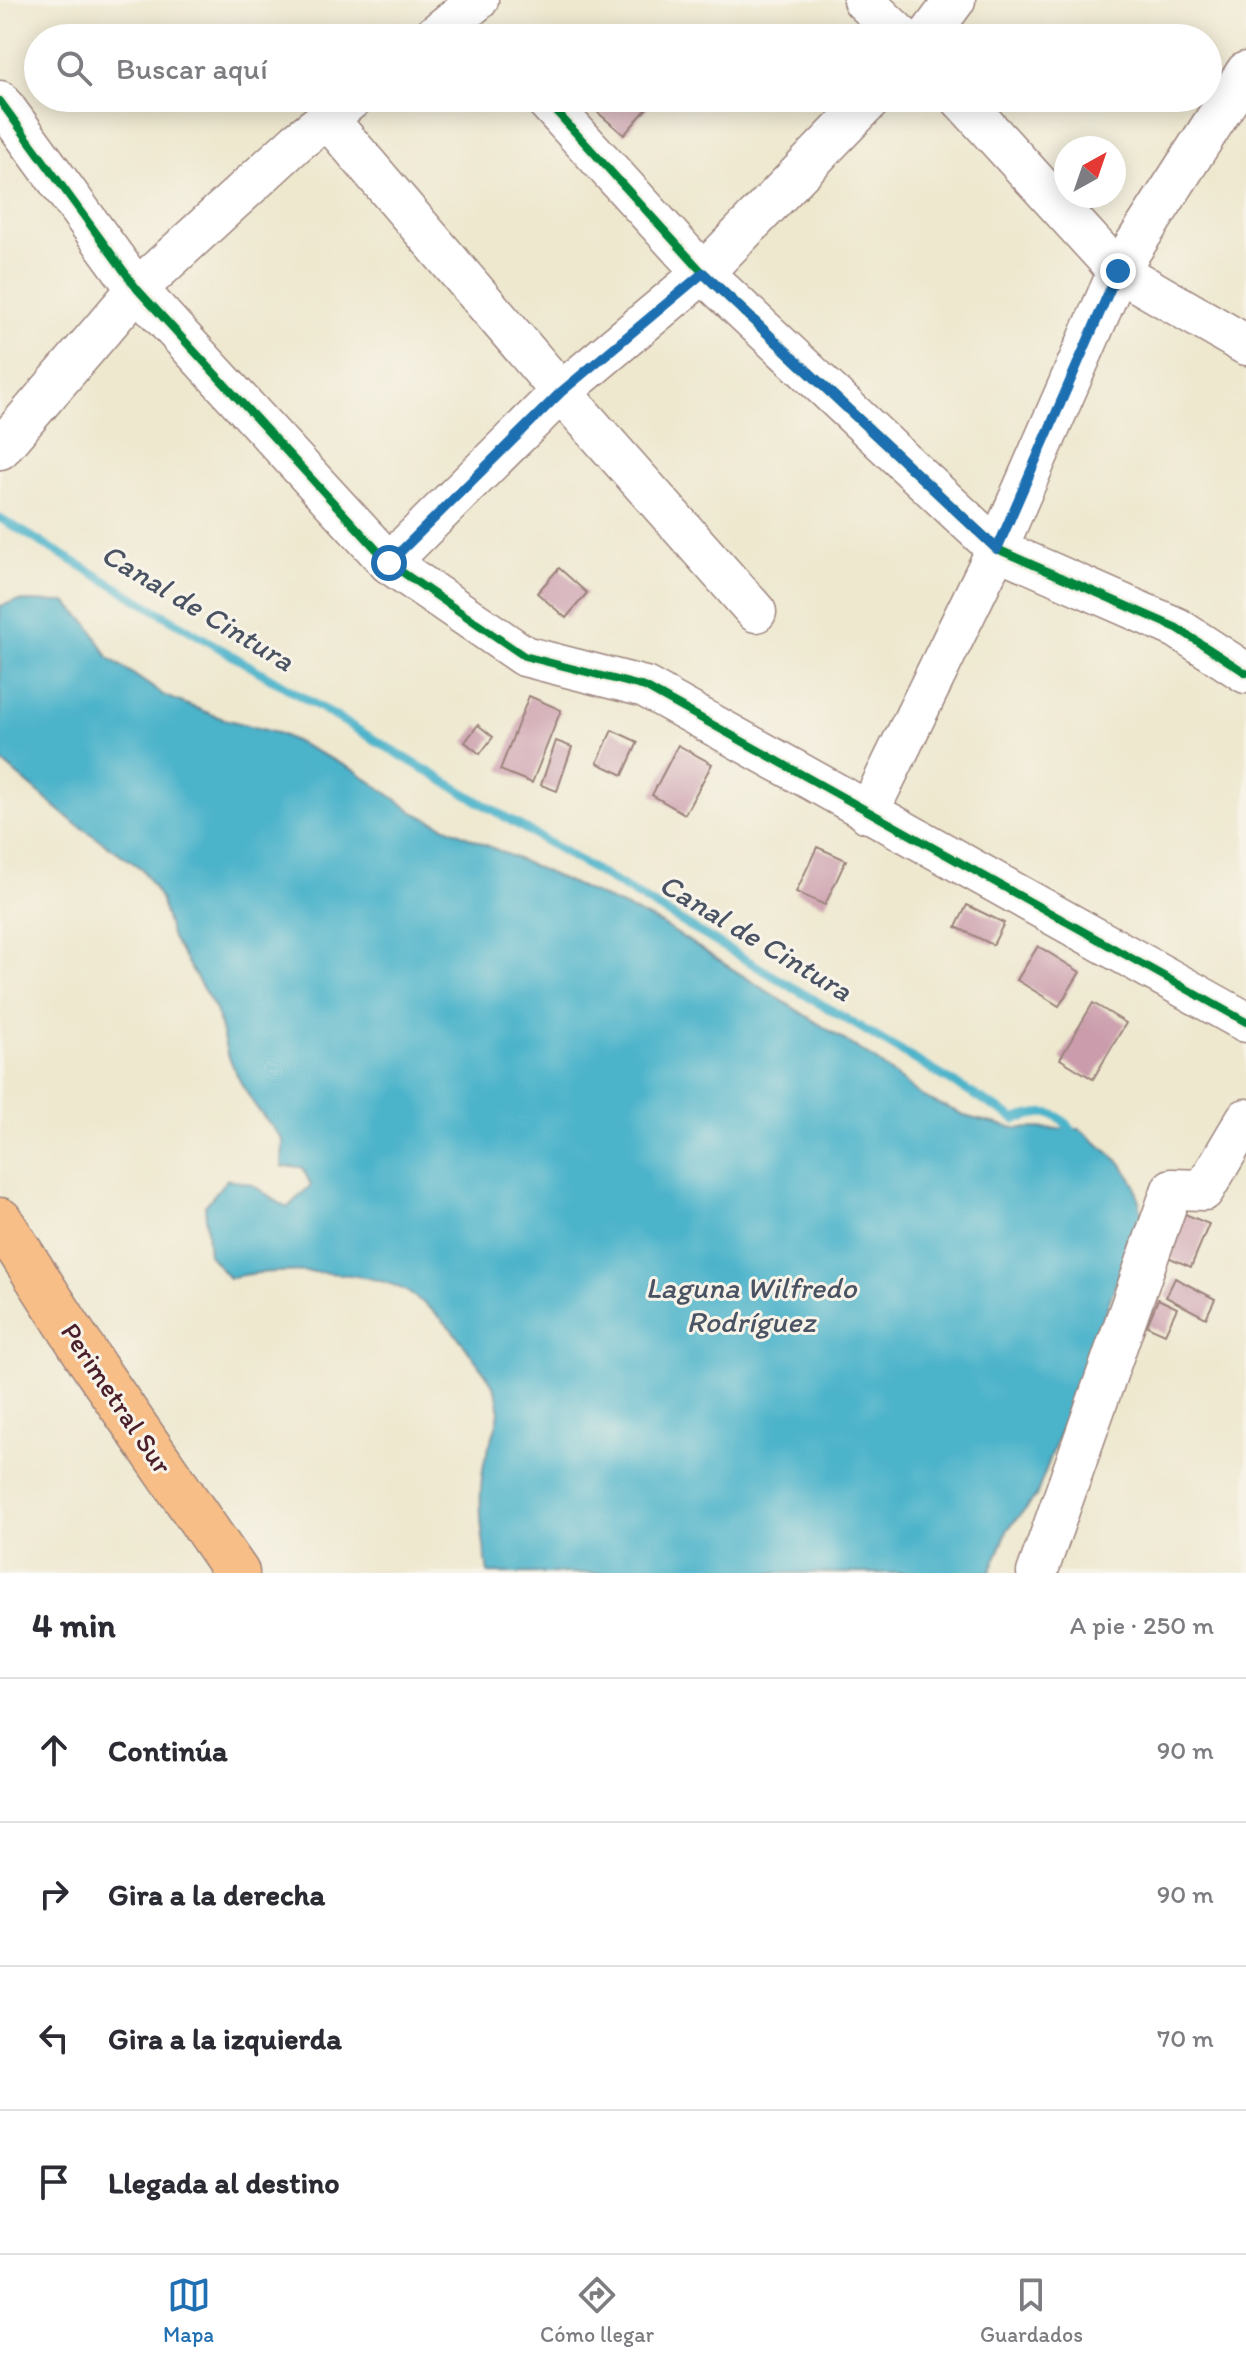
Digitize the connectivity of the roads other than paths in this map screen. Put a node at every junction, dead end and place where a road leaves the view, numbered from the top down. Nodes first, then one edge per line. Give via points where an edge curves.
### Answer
1 (863, 0) edge
2 (955, 0) edge
3 (472, 12) edge
4 (453, 24) edge
5 (888, 24) edge
6 (937, 24) edge
7 (1246, 72) edge
8 (0, 101) edge
9 (1222, 109) edge
10 (335, 112) edge
11 (343, 112) edge
12 (557, 112) edge
13 (858, 112) edge
14 (973, 112) edge
15 (1220, 112) edge
16 (1118, 271) junction
17 (703, 273) junction
18 (137, 289) junction
19 (1246, 345) edge
20 (561, 392) junction
21 (0, 449) edge
22 (997, 549) junction
23 (389, 563) junction
24 (756, 612) dead end
25 (1246, 673) edge
26 (868, 813) junction
27 (1246, 1022) edge
28 (1246, 1119) edge
29 (0, 1220) edge
30 (237, 1573) edge
31 (1037, 1573) edge

1 - 5 street
2 - 6 street
3 - 4 street
7 - 9 street
8 - 18 street
10 - 18 street
11 - 20 street
12 - 17 street
13 - 17 street
14 - 16 street
15 - 16 street
16 - 19 street
16 - 22 street
17 - 20 street
17 - 22 street
18 - 21 street
18 - 23 street
20 - 23 street
20 - 24 street
22 - 25 street via 1177,628
22 - 26 street
23 - 26 street via 524,656 645,687
26 - 27 street
28 - 31 street via 1204,1190 1172,1189
29 - 30 main road, Perimetral Sur

